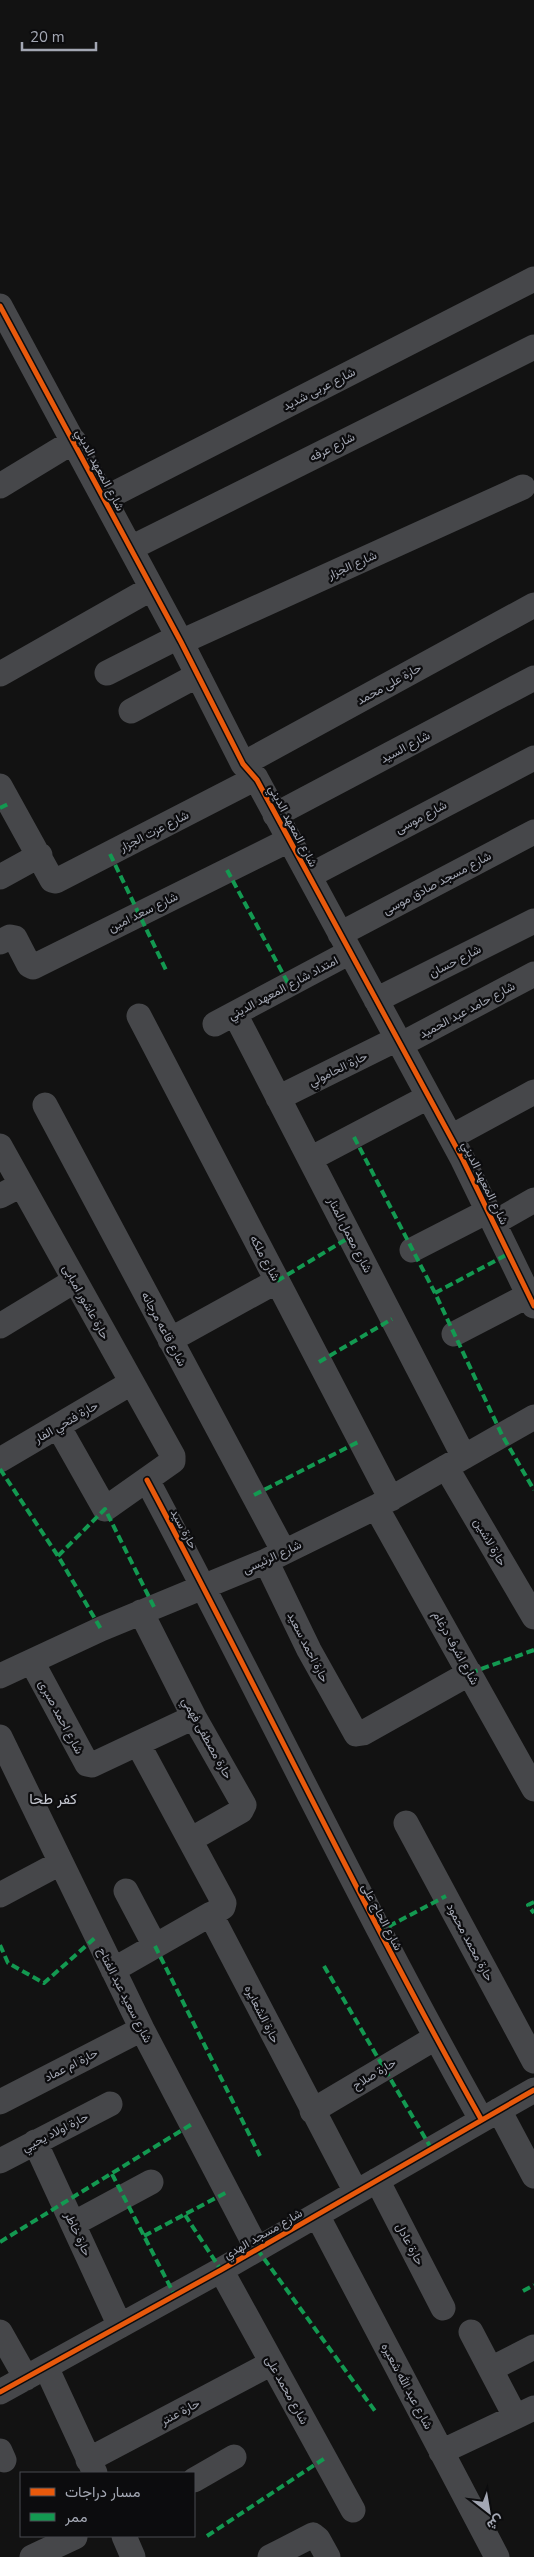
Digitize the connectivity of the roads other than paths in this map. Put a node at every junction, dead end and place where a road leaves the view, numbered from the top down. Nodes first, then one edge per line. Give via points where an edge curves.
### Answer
1 (534, 279) edge
2 (0, 306) edge
3 (534, 347) edge
4 (74, 441) junction
5 (0, 486) edge
6 (522, 487) dead end
7 (104, 498) junction
8 (131, 548) junction
9 (152, 588) junction
10 (534, 605) edge
11 (179, 640) junction
12 (106, 673) dead end
13 (0, 674) edge
14 (198, 675) junction
15 (534, 678) edge
16 (131, 711) dead end
17 (534, 758) edge
18 (250, 771) junction
19 (0, 786) edge
20 (275, 815) junction
21 (534, 832) edge
22 (289, 840) junction
23 (40, 856) junction
24 (309, 876) junction
25 (0, 877) edge
26 (534, 921) edge
27 (5, 939) edge
28 (345, 943) junction
29 (534, 974) edge
30 (376, 1000) junction
31 (139, 1016) dead end
32 (225, 1019) joint
33 (399, 1042) junction
34 (534, 1092) edge
35 (428, 1097) junction
36 (278, 1098) junction
37 (45, 1105) dead end
38 (451, 1137) junction
39 (0, 1146) edge
40 (310, 1159) junction
41 (21, 1185) junction
42 (0, 1196) edge
43 (534, 1200) edge
44 (491, 1217) junction
45 (412, 1250) dead end
46 (74, 1281) junction
47 (277, 1281) junction
48 (529, 1285) edge
49 (0, 1326) edge
50 (454, 1334) dead end
51 (170, 1340) junction
52 (131, 1383) junction
53 (534, 1417) edge
54 (58, 1426) junction
55 (0, 1460) edge
56 (455, 1462) junction
57 (146, 1480) junction
58 (383, 1503) junction
59 (275, 1556) junction
60 (204, 1587) junction
61 (141, 1612) junction
62 (534, 1618) edge
63 (32, 1662) junction
64 (2, 1672) edge
65 (470, 1673) junction
66 (194, 1718) junction
67 (0, 1737) edge
68 (138, 1744) junction
69 (534, 1789) edge
70 (406, 1822) dead end
71 (190, 1840) junction
72 (60, 1863) junction
73 (126, 1891) dead end
74 (0, 1895) edge
75 (211, 1914) junction
76 (155, 1946) junction
77 (113, 1970) junction
78 (142, 2029) junction
79 (435, 2038) junction
80 (534, 2061) edge
81 (534, 2090) edge
82 (0, 2102) edge
83 (110, 2104) dead end
84 (312, 2111) junction
85 (490, 2114) junction
86 (36, 2142) junction
87 (0, 2161) edge
88 (534, 2176) edge
89 (151, 2182) dead end
90 (366, 2186) junction
91 (317, 2215) junction
92 (73, 2224) junction
93 (257, 2249) junction
94 (221, 2270) junction
95 (443, 2308) dead end
96 (120, 2326) junction
97 (0, 2332) edge
98 (471, 2332) dead end
99 (534, 2347) edge
100 (272, 2363) junction
101 (491, 2369) junction
102 (36, 2372) junction
103 (0, 2392) edge
104 (525, 2412) edge
105 (441, 2452) junction
106 (234, 2457) dead end
107 (92, 2467) edge
108 (195, 2479) edge
109 (353, 2510) dead end
110 (76, 2537) dead end
111 (124, 2537) edge
112 (32, 2557) edge
113 (133, 2557) edge
114 (270, 2557) edge
115 (328, 2557) edge
116 (497, 2557) edge

1 - 7 street, شارع عربى شديد
2 - 4 street, شارع المعهد الديني
3 - 8 street, شارع عرفه
4 - 5 street
4 - 7 street, شارع المعهد الديني
6 - 11 street, شارع الجزار
7 - 8 street, شارع المعهد الديني
8 - 9 street, شارع المعهد الديني
9 - 11 street, شارع المعهد الديني
9 - 13 street
10 - 18 street, حارة على محمد
11 - 12 street, شارع الجزار
11 - 14 street, شارع المعهد الديني
14 - 16 street
14 - 18 street, شارع المعهد الديني
15 - 20 street, شارع السيد
17 - 24 street, شارع موسى
18 - 20 street, شارع المعهد الديني
18 - 23 street, شارع عزت الجزار via 58,880 52,880
19 - 23 street
20 - 22 street, شارع المعهد الديني
21 - 28 street, شارع مسجد صادق موسى
22 - 24 street, شارع المعهد الديني
22 - 27 street, شارع سعد امين via 33,967 29,966 16,939
23 - 25 street
24 - 28 street, شارع المعهد الديني
26 - 30 street, شارع حسان
28 - 30 street, شارع المعهد الديني
28 - 32 street, امتداد شارع المعهد الديني
29 - 33 street, شارع حامد عبد الحميد
30 - 33 street, شارع المعهد الديني
31 - 47 street, شارع ملكه
32 - 36 street, شارع معمل المنار
33 - 35 street, شارع المعهد الديني
33 - 36 street, حارة الحامولي
34 - 38 street
35 - 38 street, شارع المعهد الديني
35 - 40 street
36 - 40 street, شارع معمل المنار
37 - 51 street, شارع قاعه مرجانه
38 - 44 street, شارع المعهد الديني
39 - 41 street, حارة عاشور امبابى
40 - 56 street, شارع معمل المنار
41 - 42 street
41 - 46 street, حارة عاشور امبابى
43 - 44 street
44 - 45 street
44 - 48 street, شارع المعهد الديني
46 - 49 street
46 - 52 street, حارة عاشور امبابى
47 - 51 street
47 - 58 street, شارع ملكه
48 - 50 street
51 - 59 street, شارع قاعه مرجانه
52 - 54 street, حارة فتحي الفار
52 - 57 street, حارة عاشور امبابى via 173,1456 172,1462
53 - 56 street, شارع الرئيسى
54 - 55 street, حارة فتحي الفار
54 - 57 street via 106,1509
56 - 58 street, شارع الرئيسى
56 - 62 street, حارة لاشين
57 - 60 street, حارة سيد
58 - 59 street, شارع الرئيسى
58 - 65 street, شارع اشرف درغام
59 - 60 street, شارع الرئيسى
59 - 65 street, حارة احمد سعيد via 308,1650 354,1732 364,1733
60 - 61 street, شارع الرئيسى
60 - 79 street, شارع الحاج على via 299,1778
61 - 63 street, شارع الرئيسى
61 - 66 street, حارة مصطفى فهمي
63 - 64 street, شارع الرئيسى
63 - 68 street, شارع احمد صبرى via 85,1763 94,1764
65 - 69 street, شارع اشرف درغام
66 - 68 street
66 - 71 street, حارة مصطفى فهمي via 244,1805 241,1811
67 - 72 street, شارع سعيد عبد الفتاح
68 - 71 street
70 - 80 street, حارة محمد محمود
71 - 75 street via 224,1904
72 - 74 street
72 - 77 street, شارع سعيد عبد الفتاح
73 - 76 street
75 - 76 street
75 - 84 street, حارة الشعايره
76 - 77 street
77 - 78 street, شارع سعيد عبد الفتاح
78 - 82 street, حارة ام عماد
78 - 93 street, شارع سعيد عبد الفتاح
79 - 84 street, حارة صلاح
79 - 85 street, شارع الحاج على
81 - 85 street, شارع مسجد الهدي
83 - 86 street, حارة اولاد يحيي
84 - 90 street, حارة الشعايره
85 - 88 street, شارع الحاج على
85 - 90 street, شارع مسجد الهدي
86 - 87 street, حارة اولاد يحيي
86 - 92 street, حارة خاطر
89 - 92 street
90 - 91 street, شارع مسجد الهدي
90 - 95 street, حارة عادل
91 - 93 street, شارع مسجد الهدي
91 - 105 street, شارع عبد الله شعيره
92 - 96 street, حارة خاطر
93 - 94 street, شارع مسجد الهدي
94 - 96 street, شارع مسجد الهدي
94 - 100 street, شارع محمد على
96 - 102 street, شارع مسجد الهدي
97 - 102 street
98 - 101 street
99 - 101 street
100 - 107 street, حارة عنتر
100 - 109 street, شارع محمد على
101 - 104 street
102 - 103 street, شارع مسجد الهدي
102 - 107 street
104 - 105 street
105 - 116 street, شارع عبد الله شعيره
106 - 108 street
110 - 112 street
111 - 113 street
114 - 115 street via 311,2536 318,2539

